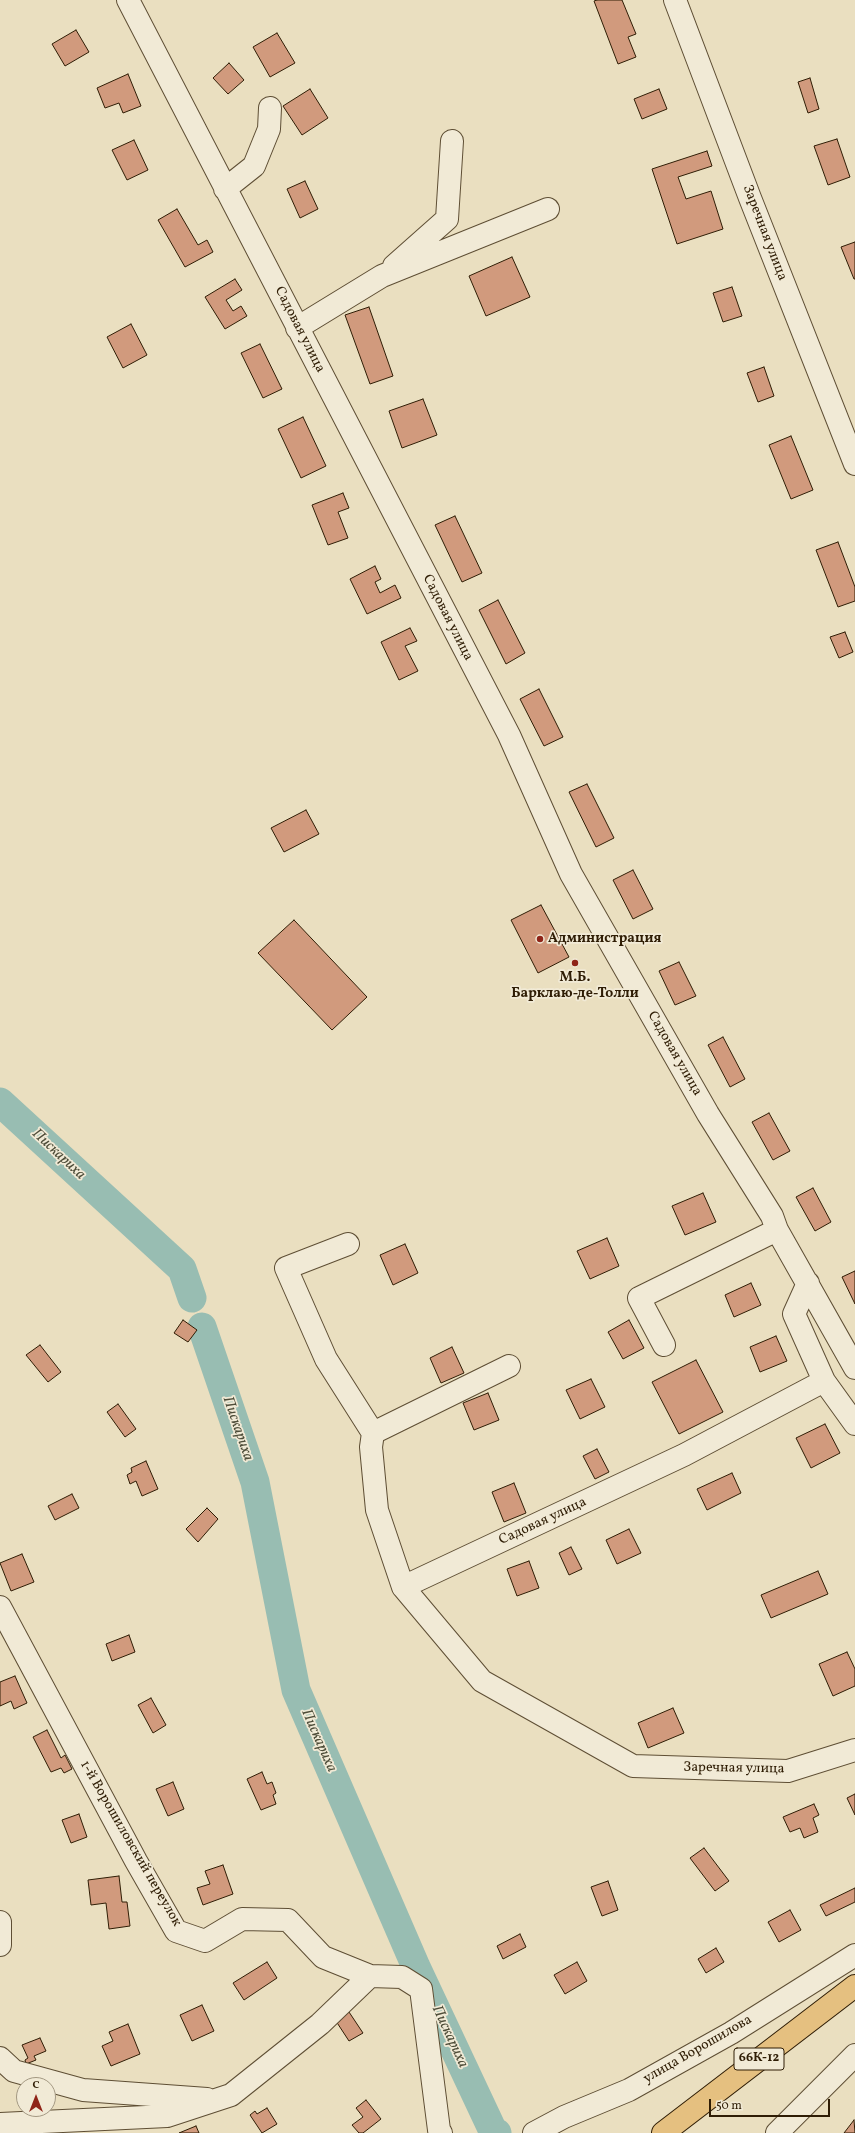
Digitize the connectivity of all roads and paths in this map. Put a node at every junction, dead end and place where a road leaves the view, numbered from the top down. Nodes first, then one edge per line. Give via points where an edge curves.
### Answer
1 (128, 0) edge
2 (676, 0) edge
3 (270, 108) dead end
4 (452, 141) dead end
5 (225, 188) junction
6 (548, 209) dead end
7 (382, 276) junction
8 (297, 328) junction
9 (855, 464) edge
10 (777, 1230) junction
11 (348, 1244) dead end
12 (808, 1283) junction
13 (664, 1345) dead end
14 (509, 1366) dead end
15 (855, 1368) edge
16 (824, 1381) junction
17 (855, 1424) edge
18 (373, 1433) junction
19 (403, 1587) junction
20 (0, 1607) edge
21 (855, 1750) edge
22 (0, 1922) edge
23 (0, 1945) edge
24 (855, 1955) edge
25 (370, 1976) junction
26 (855, 1986) edge
27 (855, 2055) edge
28 (0, 2058) edge
29 (218, 2099) junction
30 (0, 2124) edge
31 (441, 2133) edge
32 (534, 2133) edge
33 (663, 2133) edge
34 (777, 2133) edge

1 - 5 street, Садовая улица
2 - 9 street, Заречная улица via 750,198
3 - 5 street via 269,129 254,166
4 - 7 street via 446,218
5 - 8 street, Садовая улица
6 - 7 street
7 - 8 street
8 - 10 street, Садовая улица via 509,735 571,874 708,1114 772,1216
10 - 12 street, Садовая улица
10 - 13 street via 640,1298
11 - 18 street via 286,1268 326,1359
12 - 15 street, Садовая улица
12 - 16 street via 794,1314
14 - 18 street
16 - 17 street
16 - 19 street, Садовая улица via 684,1455
18 - 19 street via 370,1447 377,1510
19 - 21 street, Заречная улица via 482,1680 633,1766 788,1771
20 - 25 street, 1-й Ворошиловский переулок via 176,1931 205,1941 242,1919 288,1920 323,1957
22 - 23 street
24 - 32 street, улица Ворошилова via 724,2037 629,2090 564,2117
25 - 29 street via 320,2024 231,2095
25 - 31 street via 402,1977 421,1989
26 - 33 main road, 66К-12
27 - 34 street
28 - 29 street via 14,2071 83,2090
29 - 30 street via 167,2116

